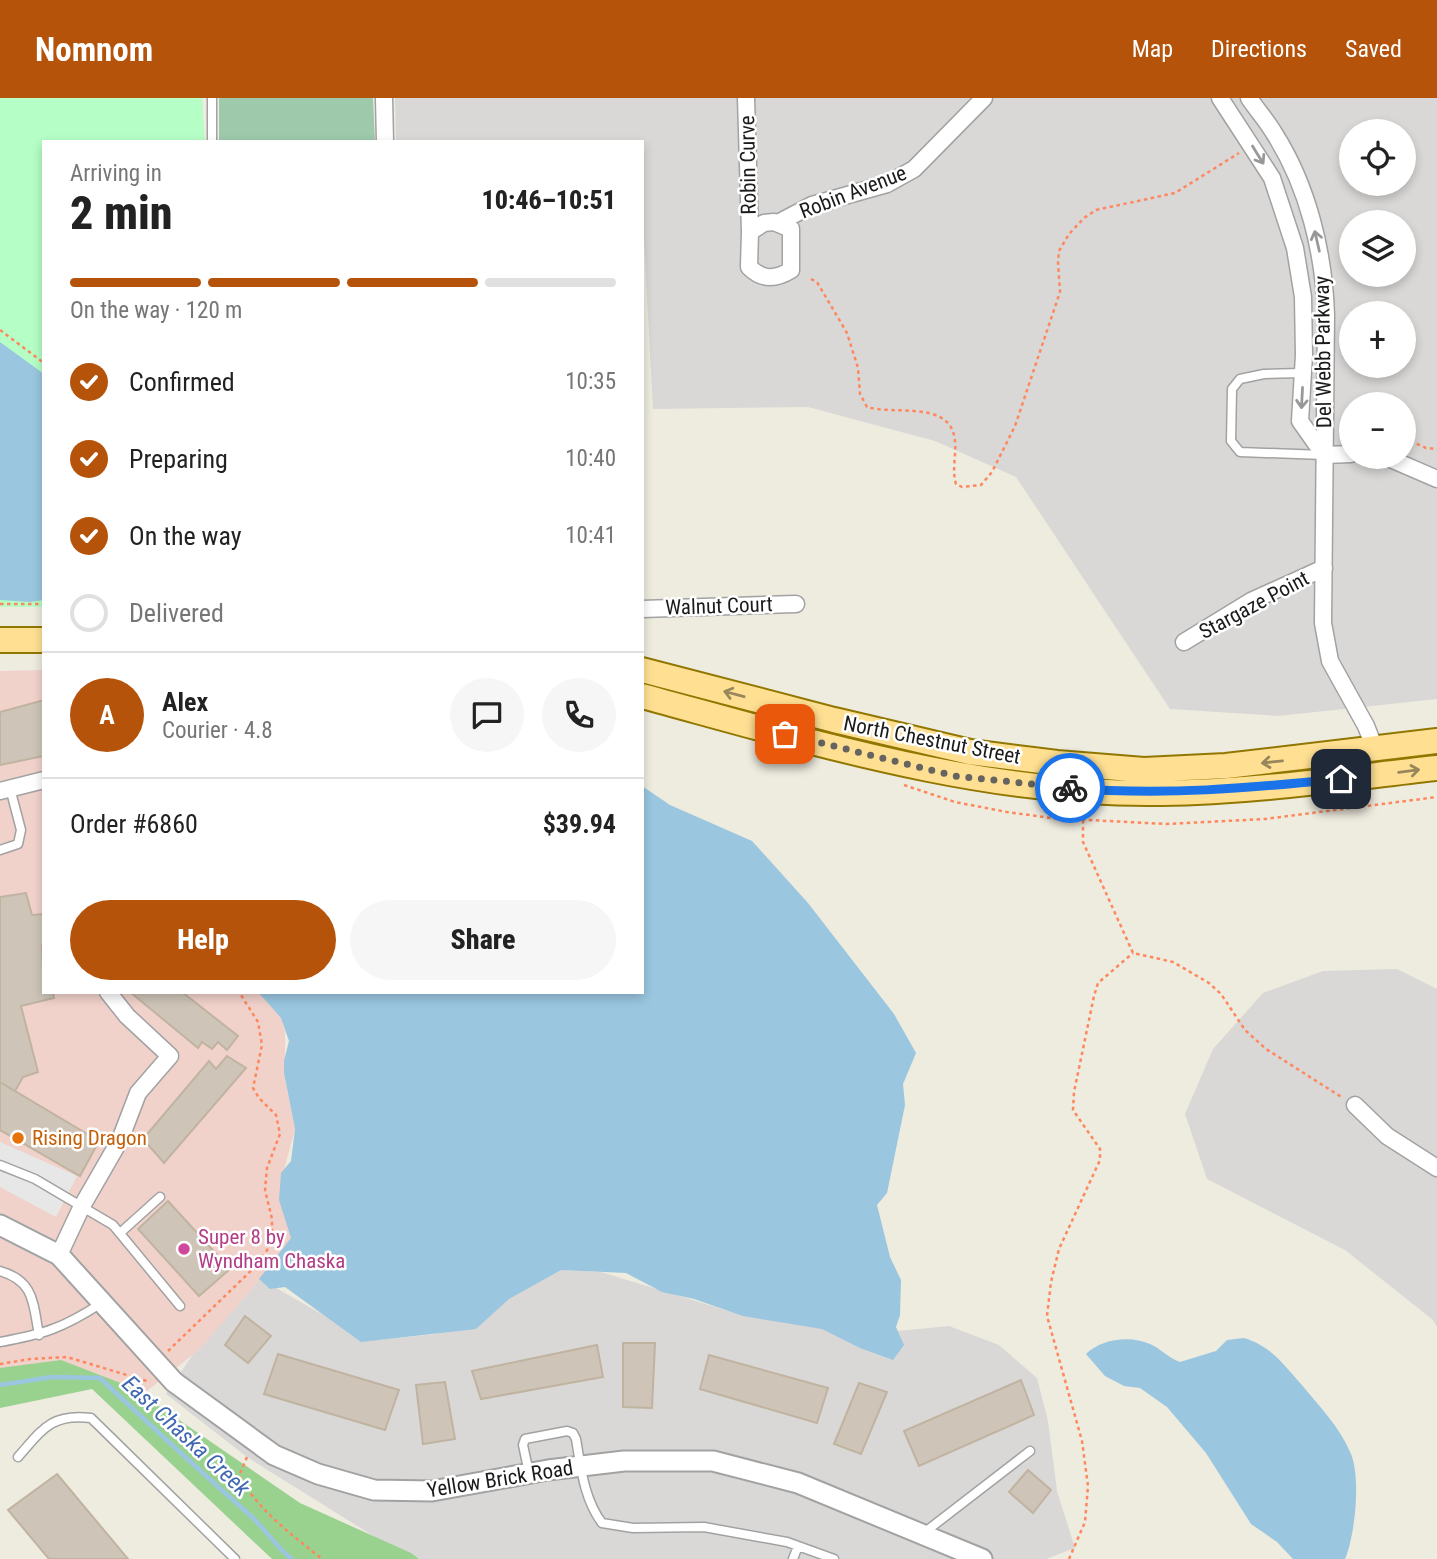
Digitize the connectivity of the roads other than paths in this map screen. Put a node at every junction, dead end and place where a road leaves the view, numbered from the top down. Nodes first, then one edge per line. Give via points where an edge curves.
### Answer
1 (212, 98) edge
2 (384, 98) edge
3 (746, 98) edge
4 (984, 98) edge
5 (1220, 98) edge
6 (1249, 98) edge
7 (212, 140) edge
8 (385, 140) edge
9 (778, 223) junction
10 (750, 232) junction
11 (1303, 373) junction
12 (1339, 454) edge
13 (1324, 455) junction
14 (1414, 469) edge
15 (1437, 479) edge
16 (1324, 568) junction
17 (796, 604) dead end
18 (644, 609) edge
19 (0, 640) edge
20 (42, 640) edge
21 (1184, 642) dead end
22 (644, 671) edge
23 (644, 697) edge
24 (1437, 741) edge
25 (1375, 749) junction
26 (1437, 768) edge
27 (42, 780) edge
28 (5, 789) edge
29 (0, 849) edge
30 (110, 994) edge
31 (1355, 1105) road end
32 (0, 1166) edge
33 (1437, 1168) edge
34 (160, 1197) dead end
35 (82, 1206) junction
36 (0, 1225) edge
37 (120, 1233) junction
38 (59, 1255) junction
39 (0, 1271) edge
40 (102, 1302) junction
41 (180, 1306) dead end
42 (39, 1335) junction
43 (0, 1342) edge
44 (1030, 1451) dead end
45 (18, 1457) dead end
46 (581, 1466) junction
47 (529, 1473) junction
48 (923, 1534) junction
49 (799, 1546) junction
50 (949, 1553) edge
51 (235, 1559) edge
52 (793, 1559) edge
53 (834, 1559) edge
54 (982, 1559) edge

1 - 7 lane
2 - 8 street
3 - 10 street, Robin Curve
4 - 9 street, Robin Avenue via 914,169 887,184 812,205
5 -> 11 street, Del Webb Parkway via 1272,178 1286,218 1303,297
13 -> 6 street, Del Webb Parkway via 1326,315 1317,243 1291,163
9 - 10 street, Robin Curve via 764,223
9 - 10 street, Robin Curve via 791,229 791,270 782,276 764,277 749,267
11 -> 13 street, Del Webb Parkway via 1300,421
11 - 13 lane via 1240,379 1232,389 1231,441 1240,452
12 - 13 street
13 - 16 street, Del Webb Parkway
14 - 15 street
16 - 21 street, Stargaze Point via 1251,601
16 - 25 street, Del Webb Parkway via 1323,623 1330,661
17 - 18 street, Walnut Court
19 - 20 main road
25 -> 22 main road, North Chestnut Street via 1198,767 1144,769 1057,763 970,752
23 -> 26 main road, North Chestnut Street via 955,776 1031,785 1161,793
24 - 25 main road, North Chestnut Street
27 - 28 street
28 - 29 lane via 21,830 18,844
30 - 35 street via 170,1056 138,1093 120,1140
31 - 33 street via 1387,1136
32 - 35 lane
34 - 37 lane
35 - 37 lane
35 - 38 street
36 - 38 street, Yellow Brick Road
37 - 41 lane
38 - 40 street, Yellow Brick Road
39 - 42 lane via 25,1283
40 - 42 lane via 69,1324
40 - 47 street, Yellow Brick Road via 174,1382 274,1455 318,1474 374,1490 405,1492
42 - 43 lane
44 - 48 lane
45 - 51 lane via 46,1425 71,1416 90,1418
46 - 47 street, Yellow Brick Road
46 - 47 lane via 576,1439 567,1431 525,1439
46 - 48 street, Yellow Brick Road via 713,1461 798,1483
46 - 49 lane via 593,1511 602,1523 633,1528 704,1527
48 - 50 street, Yellow Brick Road
49 - 52 lane
49 - 53 lane
50 - 54 street, Yellow Brick Road

